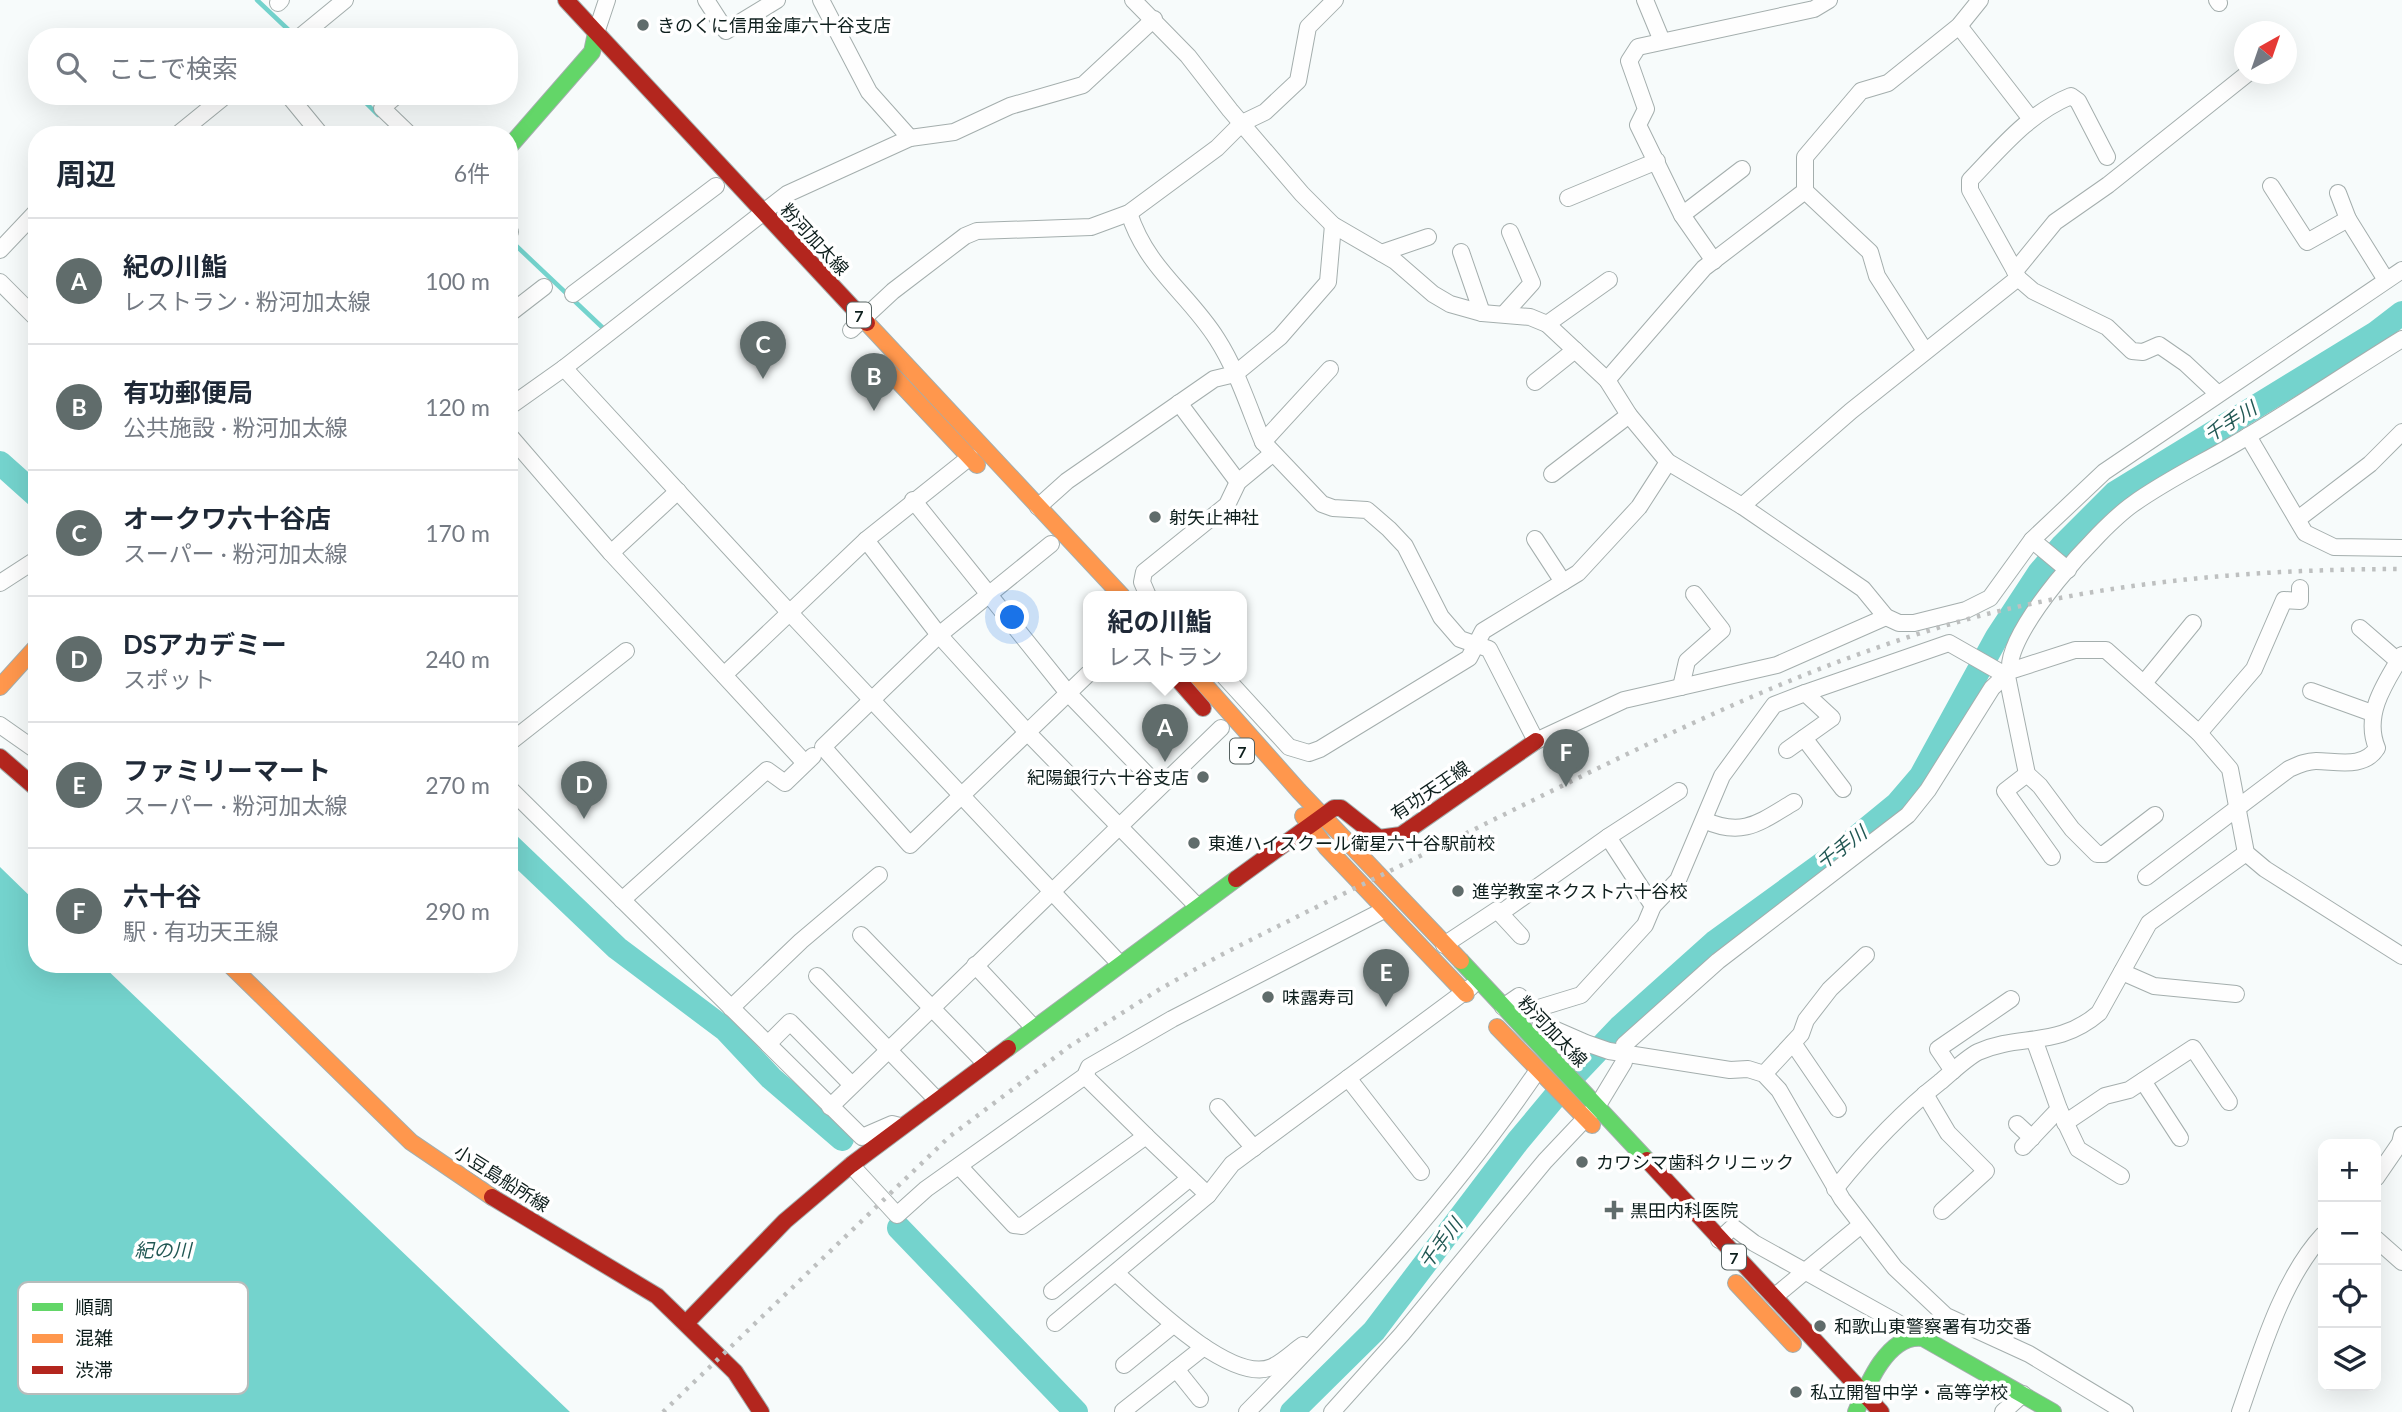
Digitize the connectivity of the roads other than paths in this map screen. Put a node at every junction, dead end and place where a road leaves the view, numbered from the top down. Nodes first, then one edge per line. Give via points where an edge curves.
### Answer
1 (345, 0) edge
2 (607, 0) edge
3 (706, 0) edge
4 (777, 0) edge
5 (821, 0) edge
6 (1133, 0) edge
7 (1335, 0) edge
8 (1645, 0) edge
9 (1829, 0) edge
10 (1980, 0) edge
11 (559, 4) edge
12 (1154, 19) junction
13 (1959, 26) junction
14 (311, 28) edge
15 (596, 33) junction
16 (1662, 41) junction
17 (593, 52) junction
18 (2234, 84) edge
19 (214, 105) edge
20 (296, 105) edge
21 (386, 105) edge
22 (2031, 118) junction
23 (1242, 123) junction
24 (188, 126) edge
25 (314, 126) edge
26 (401, 126) edge
27 (518, 137) edge
28 (672, 138) dead end
29 (910, 138) junction
30 (2108, 157) dead end
31 (1657, 161) junction
32 (1742, 169) dead end
33 (716, 186) dead end
34 (2271, 186) dead end
35 (1805, 191) junction
36 (2338, 193) dead end
37 (1568, 198) dead end
38 (764, 213) junction
39 (1129, 213) junction
40 (1682, 215) junction
41 (747, 219) junction
42 (2348, 219) junction
43 (28, 220) edge
44 (1334, 225) junction
45 (1510, 232) dead end
46 (1428, 237) dead end
47 (0, 250) edge
48 (1461, 252) dead end
49 (1381, 253) junction
50 (1714, 261) junction
51 (2402, 270) edge
52 (2017, 274) junction
53 (1609, 280) dead end
54 (2386, 280) junction
55 (0, 282) edge
56 (544, 287) dead end
57 (573, 294) dead end
58 (518, 307) edge
59 (28, 310) edge
60 (1482, 313) junction
61 (1504, 314) junction
62 (1547, 324) junction
63 (859, 334) junction
64 (2402, 339) edge
65 (1575, 350) junction
66 (1925, 351) junction
67 (564, 368) junction
68 (1330, 369) dead end
69 (1235, 374) junction
70 (1607, 380) junction
71 (1535, 382) dead end
72 (2217, 393) junction
73 (518, 401) edge
74 (1179, 403) junction
75 (1629, 415) junction
76 (2402, 432) edge
77 (2248, 436) junction
78 (518, 445) edge
79 (1268, 448) junction
80 (970, 457) junction
81 (1668, 461) junction
82 (1552, 474) dead end
83 (1238, 482) junction
84 (678, 491) junction
85 (912, 500) junction
86 (1742, 506) junction
87 (1038, 507) junction
88 (2298, 519) junction
89 (1535, 539) dead end
90 (866, 540) junction
91 (2035, 543) junction
92 (1051, 544) junction
93 (2402, 548) edge
94 (611, 553) junction
95 (28, 565) edge
96 (2066, 568) junction
97 (1083, 579) dead end
98 (1563, 582) junction
99 (0, 583) edge
100 (2300, 588) dead end
101 (1117, 591) edge
102 (1146, 591) edge
103 (1694, 594) dead end
104 (987, 595) junction
105 (789, 612) junction
106 (1886, 617) junction
107 (2193, 623) dead end
108 (2360, 628) dead end
109 (939, 635) junction
110 (1474, 644) junction
111 (626, 651) dead end
112 (28, 656) edge
113 (2400, 658) edge
114 (2004, 671) junction
115 (724, 675) junction
116 (1083, 679) edge
117 (1180, 682) edge
118 (1202, 682) edge
119 (1229, 682) edge
120 (2144, 683) junction
121 (0, 687) edge
122 (1681, 687) junction
123 (2311, 691) dead end
124 (1068, 693) junction
125 (1805, 693) junction
126 (871, 700) junction
127 (2372, 713) junction
128 (0, 725) edge
129 (1221, 728) junction
130 (1027, 732) junction
131 (2199, 733) junction
132 (518, 736) edge
133 (1804, 738) junction
134 (1536, 741) junction
135 (28, 745) edge
136 (822, 747) junction
137 (1787, 750) dead end
138 (0, 757) edge
139 (805, 763) junction
140 (2027, 774) junction
141 (28, 781) edge
142 (1158, 786) junction
143 (1843, 789) dead end
144 (1679, 791) dead end
145 (961, 796) junction
146 (518, 797) edge
147 (1794, 802) dead end
148 (2239, 807) junction
149 (2155, 815) dead end
150 (1316, 820) junction
151 (1704, 820) junction
152 (1118, 825) junction
153 (1608, 836) junction
154 (2246, 853) junction
155 (2052, 857) dead end
156 (879, 874) dead end
157 (2146, 877) dead end
158 (1050, 891) junction
159 (622, 900) junction
160 (1197, 906) junction
161 (1653, 906) junction
162 (1384, 910) junction
163 (1502, 912) junction
164 (862, 935) dead end
165 (1521, 936) dead end
166 (1444, 945) junction
167 (1866, 955) dead end
168 (2402, 956) edge
169 (1120, 964) junction
170 (975, 965) junction
171 (2122, 972) junction
172 (238, 973) edge
173 (817, 976) dead end
174 (1477, 980) junction
175 (2236, 994) dead end
176 (2011, 999) dead end
177 (1474, 1003) junction
178 (932, 1007) junction
179 (1503, 1007) junction
180 (732, 1008) junction
181 (1532, 1010) junction
182 (1034, 1028) junction
183 (2035, 1042) junction
184 (1793, 1043) junction
185 (768, 1044) junction
186 (888, 1050) junction
187 (1626, 1054) junction
188 (986, 1064) junction
189 (1953, 1071) junction
190 (1541, 1073) junction
191 (1764, 1074) junction
192 (1085, 1076) junction
193 (1348, 1078) junction
194 (2143, 1081) junction
195 (852, 1085) junction
196 (1925, 1094) junction
197 (937, 1100) junction
198 (1594, 1102) junction
199 (2229, 1102) dead end
200 (830, 1107) junction
201 (1218, 1107) dead end
202 (1838, 1108) dead end
203 (1583, 1116) junction
204 (2062, 1116) junction
205 (2017, 1124) dead end
206 (902, 1126) junction
207 (2402, 1135) edge
208 (1146, 1136) junction
209 (2180, 1138) dead end
210 (1603, 1139) dead end
211 (1254, 1148) junction
212 (851, 1165) junction
213 (959, 1166) junction
214 (2381, 1171) edge
215 (1421, 1172) dead end
216 (2121, 1176) dead end
217 (1189, 1178) junction
218 (1835, 1189) junction
219 (1208, 1195) junction
220 (1942, 1212) dead end
221 (1861, 1225) junction
222 (1719, 1240) junction
223 (2318, 1240) edge
224 (2381, 1244) edge
225 (2402, 1262) edge
226 (1805, 1272) junction
227 (1726, 1273) dead end
228 (1117, 1274) junction
229 (1052, 1291) dead end
230 (1774, 1297) junction
231 (1946, 1316) junction
232 (687, 1322) junction
233 (1055, 1324) dead end
234 (1173, 1325) junction
235 (1331, 1325) junction
236 (1917, 1337) junction
237 (1204, 1347) junction
238 (1800, 1352) dead end
239 (1124, 1365) dead end
240 (1176, 1369) junction
241 (1863, 1393) junction
242 (2023, 1394) junction
243 (1200, 1399) dead end
244 (1854, 1409) edge
245 (1129, 1410) edge
246 (761, 1412) edge
247 (1247, 1412) edge
248 (1332, 1412) edge
249 (1881, 1412) edge
250 (2003, 1412) edge
251 (2053, 1412) edge
252 (2125, 1412) edge
253 (2240, 1412) edge

1 - 14 street
2 - 15 street
3 - 4 street via 726,31
5 - 29 street via 869,92
6 - 12 street
7 - 23 street via 1308,27 1298,81 1265,113
8 - 16 street
9 - 16 street via 1814,9
10 - 13 street
11 - 15 main road, 粉河加太線 / 7
11 - 17 main road, 粉河加太線 / 7
12 - 23 street
12 - 29 street via 1083,85 1010,106 954,132
13 - 22 street
13 - 35 street via 1888,83 1861,91 1805,157
15 - 17 main road
15 - 38 main road, 粉河加太線 / 7
16 - 31 street via 1638,47 1629,61 1646,109 1638,125
17 - 27 main road
17 - 28 main road, 粉河加太線 / 7
18 - 52 street via 2109,185 2055,222
19 - 24 street
20 - 25 street
21 - 26 street via 382,108
22 - 30 street via 2071,96
22 - 52 street via 1970,180 1970,190
23 - 39 street via 1217,148
23 - 44 street
29 - 38 street via 787,194
31 - 37 street
31 - 40 street
32 - 40 street
33 - 57 street
34 - 42 street via 2307,242
35 - 50 street
35 - 66 street via 1870,252 1877,276
36 - 42 street
38 - 41 street
38 - 63 main road, 粉河加太線 / 7
39 - 63 street via 1091,227 977,231 965,236 893,291
39 - 69 street via 1134,230 1164,278 1196,309
40 - 50 street
41 - 63 main road, 粉河加太線 / 7
41 - 67 street
42 - 54 street
43 - 47 street
44 - 49 street
44 - 69 street via 1328,282 1280,337
45 - 61 street via 1531,283
46 - 49 street
48 - 60 street
49 - 60 street via 1433,294
50 - 70 street
51 - 54 street
52 - 66 street
52 - 72 street via 2033,291 2107,327 2132,351 2159,345
53 - 62 street
54 - 72 street
55 - 59 street
56 - 58 street
60 - 61 street
61 - 62 street
62 - 65 street
63 - 80 main road, 粉河加太線 / 7
63 - 87 main road, 粉河加太線 / 7 via 948,407
64 - 77 street
65 - 70 street
65 - 71 street
66 - 86 street
67 - 73 street
67 - 84 street
68 - 79 street
69 - 74 street via 1214,379
69 - 79 street
70 - 75 street
72 - 91 street via 2104,472
74 - 83 street
74 - 87 street via 1067,481
75 - 81 street
75 - 82 street
76 - 88 street via 2370,464
77 - 88 street
77 - 96 street via 2134,503
78 - 94 street
79 - 83 street
79 - 110 street via 1322,504 1367,510 1390,529 1405,546 1441,617 1460,639
80 - 85 street
80 - 92 main road, 粉河加太線 / 7
81 - 86 street
81 - 98 street via 1639,507 1578,573
83 - 102 street via 1227,505 1144,572
84 - 94 street
84 - 105 street
85 - 90 street
85 - 104 street
86 - 106 street via 1863,589
87 - 101 main road, 粉河加太線 / 7
88 - 93 street via 2305,533 2334,547
89 - 98 street
90 - 105 street
90 - 109 street
91 - 96 street
91 - 106 street via 1990,598 1965,610 1914,623 1899,624
92 - 97 main road, 粉河加太線 / 7
92 - 104 street
94 - 115 street
95 - 99 street
96 - 114 street via 2041,602
98 - 110 street via 1483,631
100 - 131 street via 2300,601 2284,600 2254,669
103 - 122 street via 1722,630 1687,661
104 - 109 street
104 - 124 street
105 - 115 street
105 - 126 street
106 - 122 street via 1777,665
107 - 120 street
108 - 113 street
109 - 126 street
109 - 130 street
110 - 119 street via 1469,657 1309,753 1289,747
110 - 134 street via 1489,649
111 - 132 street
112 - 121 main road
113 - 127 street
114 - 120 street via 2075,650 2106,650
114 - 125 street via 1949,643
114 - 140 street
114 - 187 street via 1908,815 1718,961 1624,1045
115 - 139 street
116 - 124 street
117 - 129 main road, 粉河加太線 / 7
118 - 150 main road, 粉河加太線 / 7
120 - 131 street
122 - 134 street via 1624,700
123 - 127 street
124 - 130 street
124 - 142 street
125 - 133 street via 1832,718
125 - 151 street via 1774,705 1766,714 1722,776
126 - 136 street
126 - 145 street
127 - 148 street via 2377,748 2372,755 2348,763 2299,765
128 - 135 street
129 - 142 street
129 - 150 main road, 粉河加太線 / 7
130 - 145 street
130 - 152 street
131 - 148 street via 2230,769
133 - 137 street
133 - 143 street
134 - 150 main road, 有功天王線 via 1401,835 1379,838 1341,808
136 - 139 street
136 - 145 street via 910,845
138 - 141 main road
139 - 159 street via 785,783 767,770
140 - 149 street via 2098,854
140 - 155 street via 2005,791
142 - 152 street
144 - 153 street
145 - 158 street
146 - 159 street
147 - 151 street via 1753,827 1723,829
148 - 154 street
148 - 157 street
150 - 160 main road
150 - 162 main road, 粉河加太線 / 7 via 1326,847
150 - 166 main road, 粉河加太線 / 7
151 - 161 street via 1678,880
152 - 158 street
152 - 160 street
153 - 161 street
153 - 163 street
154 - 168 street
154 - 171 street via 2149,923
156 - 180 street
158 - 169 street
158 - 170 street
159 - 180 street
160 - 169 main road
161 - 181 street via 1645,925 1581,995
162 - 177 main road, 粉河加太線 / 7
162 - 192 street via 1172,1019 1089,1067
163 - 165 street
163 - 166 street via 1497,910
164 - 178 street
166 - 174 main road, 粉河加太線 / 7
167 - 184 street via 1830,989
169 - 182 main road
170 - 178 street
170 - 182 street
171 - 175 street via 2154,986
171 - 183 street via 2099,1013 2088,1022
172 - 232 main road, 小豆島船所線 via 411,1142 464,1180 657,1296
173 - 186 street
174 - 177 street
174 - 179 main road, 粉河加太線 / 7
176 - 189 street via 1938,1049
177 - 190 main road, 粉河加太線 / 7
177 - 193 street
178 - 186 street
178 - 188 street
179 - 181 street via 1519,996
179 - 198 main road, 粉河加太線 / 7
180 - 185 street
181 - 187 street via 1547,1026
182 - 188 main road
183 - 189 street via 1978,1052
183 - 204 street
184 - 191 street
184 - 202 street
185 - 195 street via 790,1022
185 - 200 street
186 - 195 street
186 - 197 street
187 - 191 street
187 - 198 street
188 - 197 main road
189 - 196 street
190 - 203 main road, 粉河加太線 / 7
190 - 235 street
191 - 218 street via 1793,1112
192 - 208 street
192 - 213 street
193 - 211 street
193 - 215 street
194 - 199 street via 2193,1048
194 - 204 street
194 - 209 street
195 - 200 street
196 - 218 street via 1873,1142
196 - 220 street via 1948,1133 1986,1171
197 - 206 main road
198 - 203 street
198 - 222 main road, 粉河加太線 / 7
200 - 206 street via 862,1137 892,1124
201 - 211 street
203 - 210 main road, 粉河加太線 / 7
203 - 248 street
204 - 205 street via 2028,1143
204 - 216 street via 2078,1149
206 - 212 main road
207 - 214 street
208 - 213 street via 1022,1226 1014,1225
208 - 217 street
211 - 219 street via 1232,1164
212 - 213 street via 897,1215
212 - 232 main road via 785,1221
217 - 219 street
217 - 229 street
218 - 221 street
219 - 228 street
221 - 226 street
221 - 231 street via 1895,1268
222 - 226 street via 1733,1227
222 - 230 main road, 粉河加太線 / 7
223 - 253 street via 2304,1255 2261,1350
224 - 225 street
226 - 230 street
226 - 236 street
227 - 238 main road, 7
228 - 233 street
228 - 234 street
230 - 241 main road, 粉河加太線 / 7
231 - 236 street
231 - 252 street via 2029,1354
232 - 246 main road, 小豆島船所線 via 735,1372
234 - 237 street
234 - 239 street
235 - 237 street via 1271,1367 1252,1369
235 - 247 street
236 - 241 main road via 1902,1340
236 - 242 main road
237 - 240 street
240 - 243 street
240 - 245 street
241 - 244 main road
241 - 249 main road, 粉河加太線 / 7
242 - 250 street
242 - 251 main road

